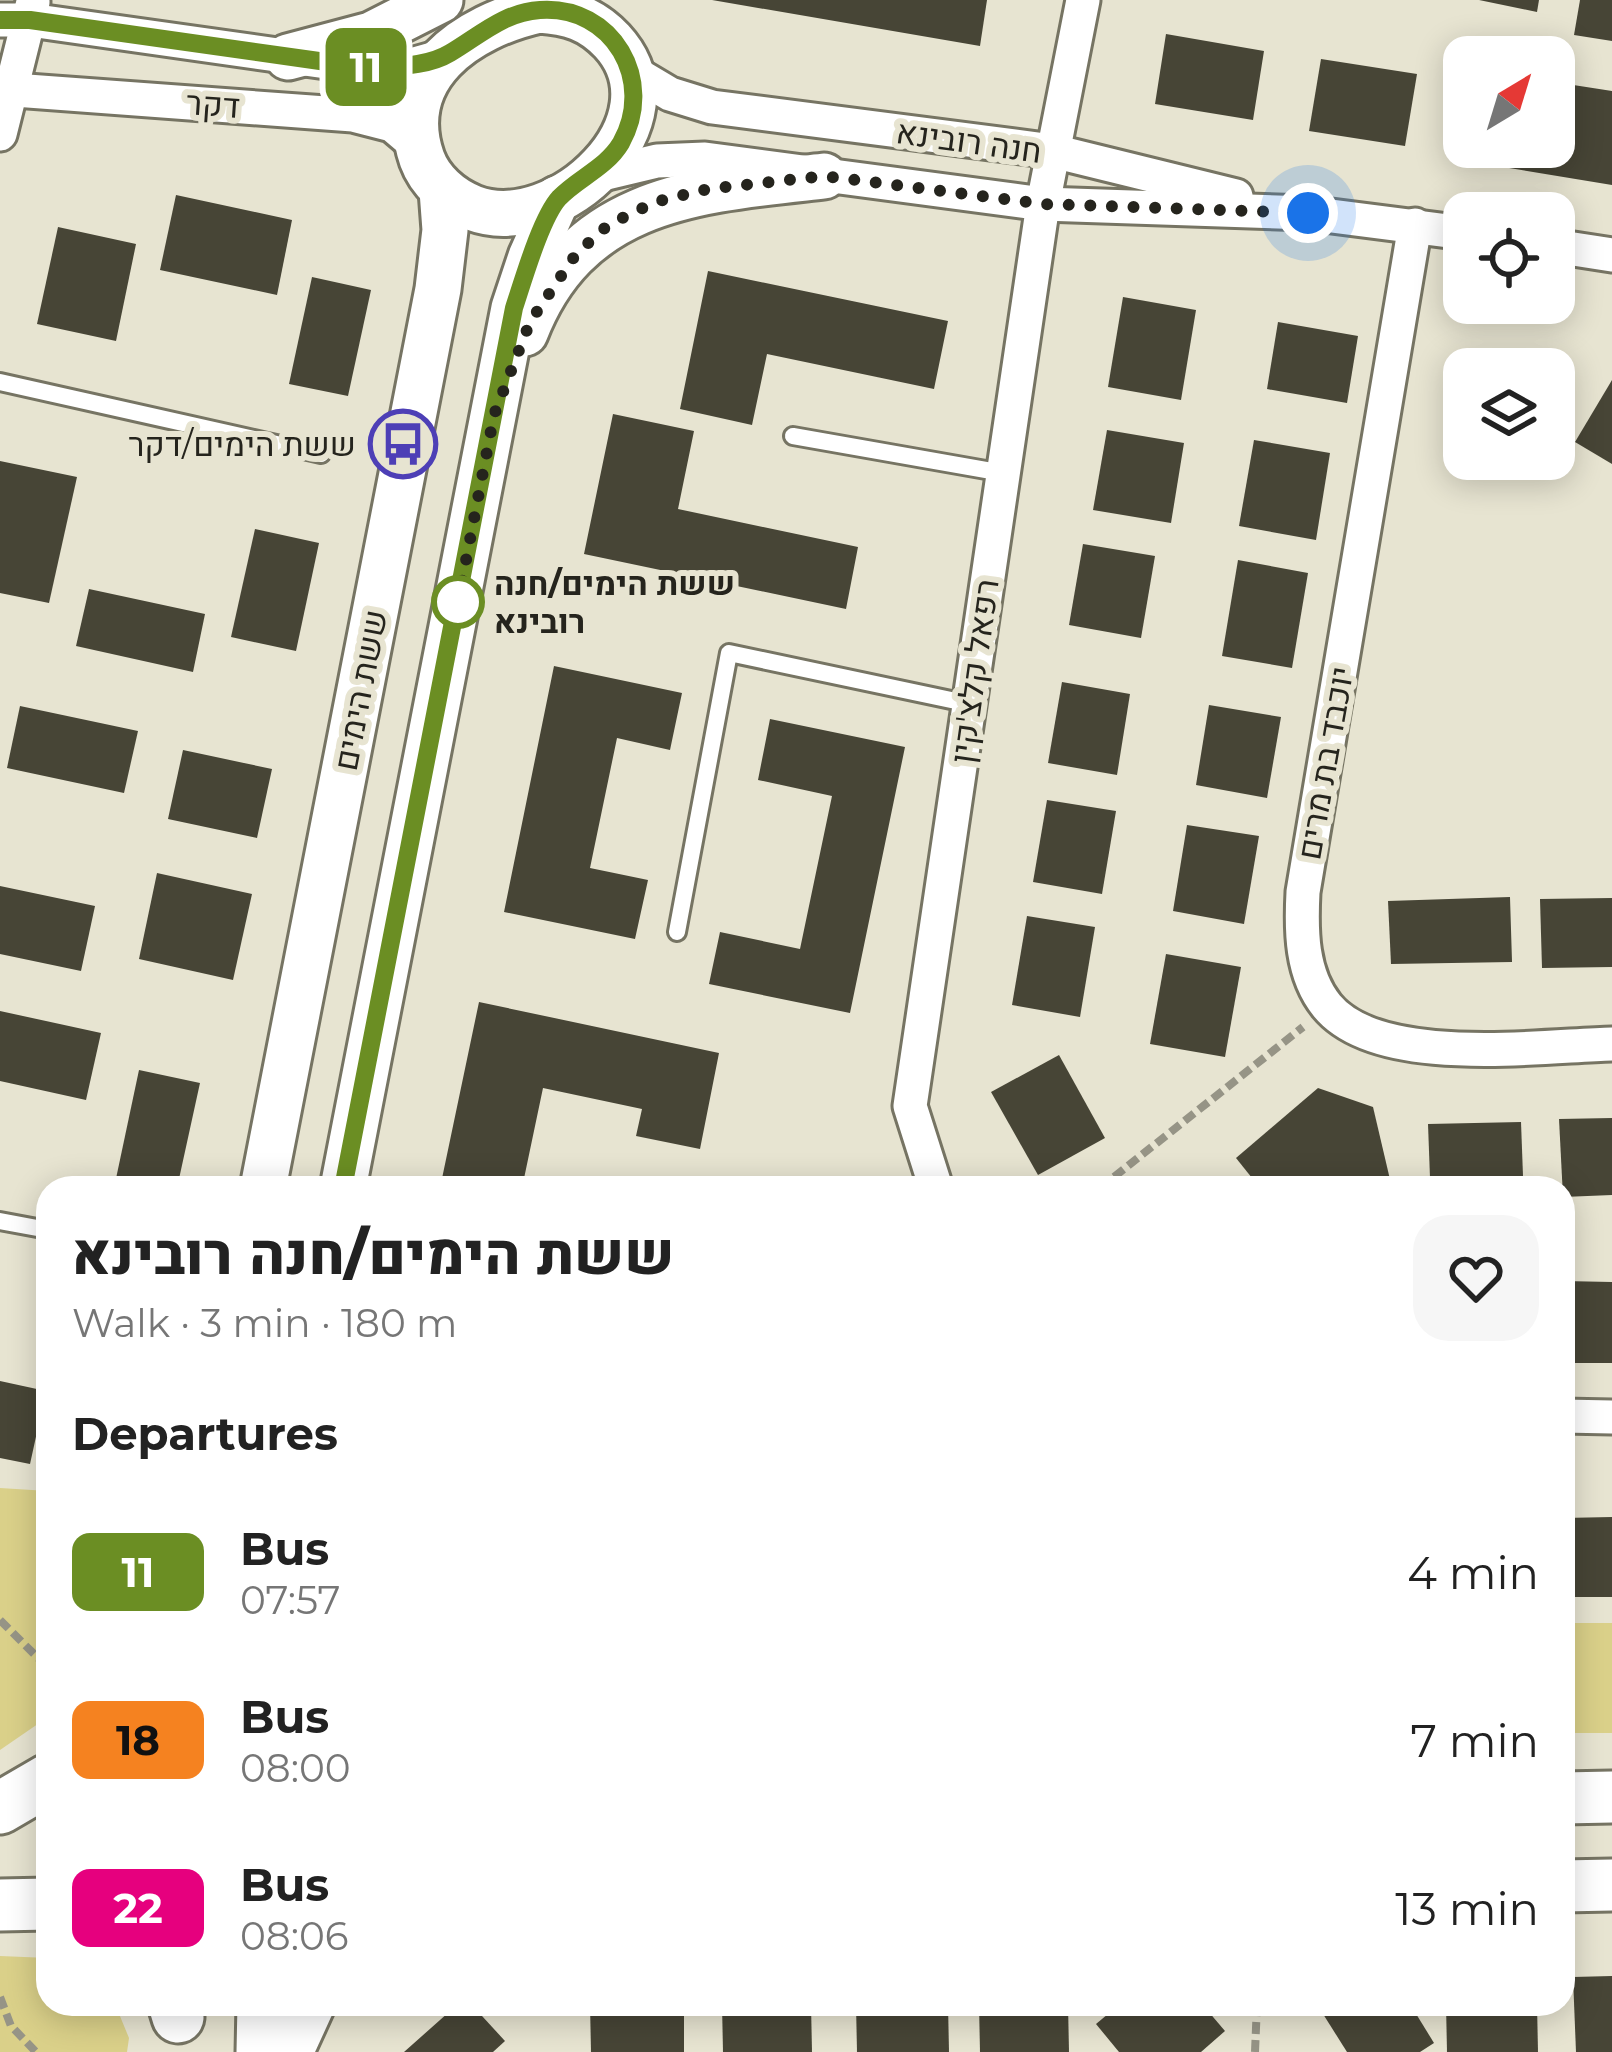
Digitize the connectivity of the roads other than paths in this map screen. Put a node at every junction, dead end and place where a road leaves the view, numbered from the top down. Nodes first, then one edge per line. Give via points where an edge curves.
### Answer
1 (440, 0) edge
2 (604, 0) edge
3 (1083, 0) edge
4 (21, 13) edge
5 (478, 28) edge
6 (288, 57) junction
7 (626, 60) junction
8 (6, 89) edge
9 (0, 134) edge
10 (418, 147) junction
11 (1053, 152) junction
12 (824, 176) junction
13 (571, 189) junction
14 (442, 190) junction
15 (1043, 204) junction
16 (1308, 213) junction
17 (1415, 225) junction
18 (1443, 230) edge
19 (1575, 249) edge
20 (1612, 255) edge
21 (0, 382) edge
22 (494, 415) junction
23 (793, 436) dead end
24 (321, 454) dead end
25 (1003, 473) junction
26 (970, 704) junction
27 (676, 932) dead end
28 (1612, 1044) edge
29 (265, 1176) edge
30 (345, 1176) edge
31 (932, 1176) edge
32 (0, 1221) edge
33 (36, 1228) edge
34 (1575, 1416) edge
35 (1612, 1417) edge
36 (36, 1788) edge
37 (1612, 1797) edge
38 (1575, 1798) edge
39 (0, 1813) edge
40 (36, 1815) edge
41 (1612, 1885) edge
42 (1575, 1886) edge
43 (260, 2016) edge
44 (304, 2016) edge
45 (260, 2052) edge
46 (287, 2052) edge

1 - 6 main road via 371,34
2 - 7 main road
3 - 11 street, רפאל קלצ'קין
4 - 6 street, דקר
4 - 8 street
5 - 6 street, דקר via 415,64 369,68
5 - 7 main road via 539,10 570,13 598,26
5 - 10 main road via 427,78 415,106
7 - 11 street, חנה רובינא via 670,94 712,106
7 - 13 main road via 632,118 619,146
8 - 9 street
8 - 10 street, דקר via 352,115 392,125
10 - 14 main road
11 - 15 street, רפאל קלצ'קין
11 - 16 street, חנה רובינא
12 - 13 street, חנה רובינא via 705,159 621,167
12 - 15 street, חנה רובינא
12 - 22 main road via 708,189 608,225 576,254 530,322
13 - 14 main road via 532,210 495,212
13 - 22 main road via 531,257
14 - 29 main road, ששת הימים via 438,289
15 - 16 street, חנה רובינא
15 - 25 street, רפאל קלצ'קין
16 - 17 street, חנה רובינא
17 - 18 street, חנה רובינא
17 - 28 street, יוכבד בת מרים via 1303,892 1309,973 1328,1007 1401,1045
19 - 20 street
21 - 24 lane
22 - 30 main road
23 - 25 lane
25 - 26 street, רפאל קלצ'קין
26 - 27 lane via 729,653
26 - 31 street, רפאל קלצ'קין via 910,1106
32 - 33 lane
34 - 35 street
36 - 39 main road
37 - 38 main road
39 - 40 main road
41 - 42 main road
43 - 45 main road
44 - 46 main road

